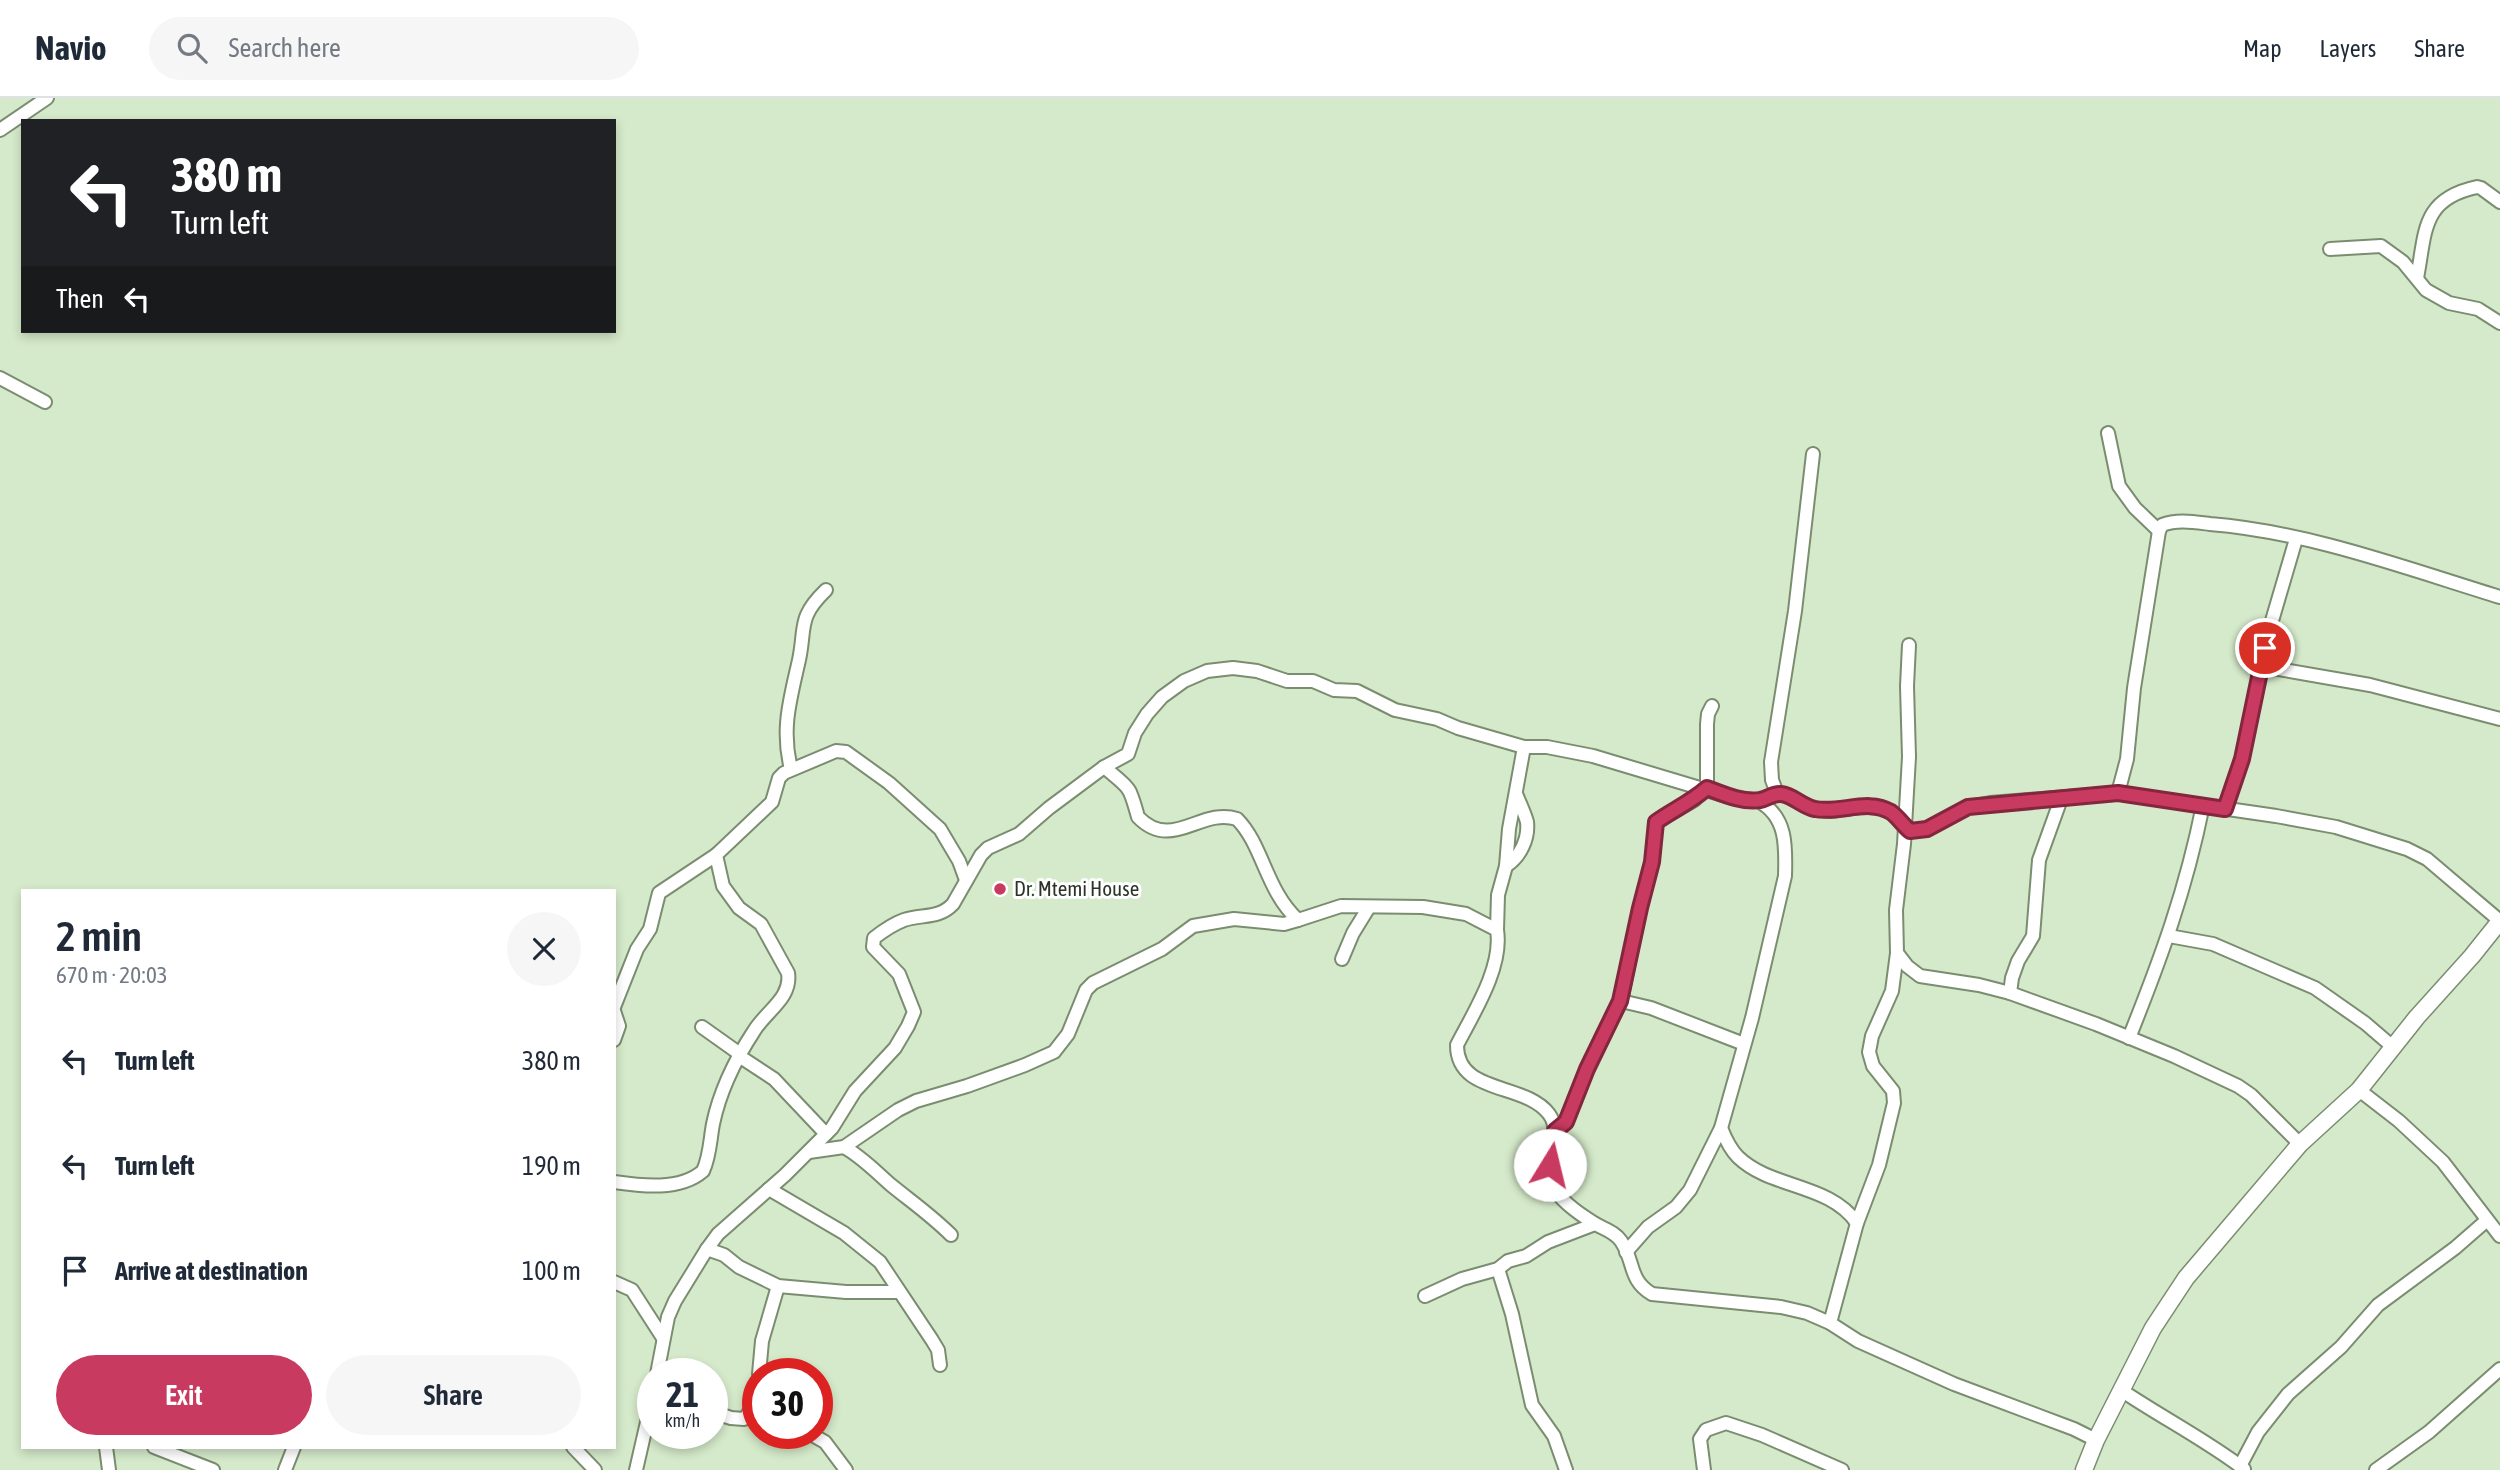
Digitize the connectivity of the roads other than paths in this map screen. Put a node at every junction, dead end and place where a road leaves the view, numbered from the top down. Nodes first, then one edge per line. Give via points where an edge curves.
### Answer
1 (47, 98) edge
2 (0, 130) edge
3 (2500, 202) edge
4 (2330, 249) dead end
5 (2417, 278) junction
6 (2500, 323) edge
7 (0, 378) edge
8 (44, 402) dead end
9 (2108, 433) dead end
10 (1813, 454) dead end
11 (2159, 531) junction
12 (2296, 539) junction
13 (826, 590) dead end
14 (2500, 597) edge
15 (1909, 645) dead end
16 (2261, 666) junction
17 (1712, 706) dead end
18 (2500, 719) edge
19 (1524, 747) junction
20 (1104, 767) junction
21 (791, 769) junction
22 (1707, 788) junction
23 (1777, 793) junction
24 (2118, 793) junction
25 (2061, 799) junction
26 (1758, 801) junction
27 (2203, 805) junction
28 (2225, 809) junction
29 (1904, 825) junction
30 (716, 855) junction
31 (965, 880) junction
32 (1369, 907) junction
33 (1297, 920) junction
34 (2500, 921) edge
35 (1497, 930) junction
36 (2169, 936) junction
37 (1897, 953) junction
38 (1342, 959) dead end
39 (1920, 976) junction
40 (1893, 979) junction
41 (2010, 993) junction
42 (1620, 1001) junction
43 (616, 1004) edge
44 (616, 1016) edge
45 (702, 1027) dead end
46 (616, 1034) edge
47 (2129, 1038) junction
48 (1744, 1044) junction
49 (2393, 1046) junction
50 (739, 1055) junction
51 (2359, 1090) junction
52 (1720, 1128) junction
53 (1555, 1131) junction
54 (826, 1134) junction
55 (2300, 1144) junction
56 (844, 1147) junction
57 (809, 1152) junction
58 (616, 1182) edge
59 (769, 1189) junction
60 (2486, 1220) junction
61 (1857, 1223) junction
62 (1595, 1224) junction
63 (951, 1235) dead end
64 (2500, 1236) edge
65 (707, 1249) junction
66 (1626, 1252) junction
67 (1498, 1269) junction
68 (616, 1283) edge
69 (778, 1286) junction
70 (899, 1292) junction
71 (1425, 1296) dead end
72 (1830, 1323) junction
73 (663, 1338) junction
74 (660, 1358) edge
75 (760, 1358) edge
76 (940, 1365) dead end
77 (2500, 1369) edge
78 (2121, 1390) junction
79 (2096, 1440) junction
80 (106, 1449) edge
81 (160, 1449) edge
82 (293, 1449) edge
83 (575, 1449) edge
84 (641, 1449) edge
85 (830, 1449) edge
86 (2243, 1468) edge
87 (109, 1470) edge
88 (213, 1470) edge
89 (285, 1470) edge
90 (595, 1470) edge
91 (636, 1470) edge
92 (846, 1470) edge
93 (1566, 1470) edge
94 (1704, 1470) edge
95 (1842, 1470) edge
96 (2084, 1470) edge
97 (2376, 1470) edge

1 - 2 street
3 - 5 street via 2477,187 2450,195 2426,224
4 - 5 street via 2381,246
5 - 6 street via 2426,290 2449,303 2478,309
7 - 8 street
9 - 11 street via 2119,486
10 - 23 street via 1771,762
11 - 12 street via 2171,522 2191,522
11 - 24 street via 2127,759
12 - 14 street
12 - 16 street
13 - 21 street via 807,613 801,634 788,705 786,747
15 - 29 street
16 - 18 street via 2370,685
16 - 28 street via 2242,759
17 - 22 street via 1707,724
19 - 20 street via 1395,710 1357,691 1233,668 1196,675 1162,697 1141,722 1128,754
19 - 22 street via 1582,753
19 - 35 street via 1498,895
20 - 31 street via 1019,834 988,849
20 - 33 street via 1128,786 1138,817 1155,830 1166,832 1224,817 1237,819 1284,906
21 - 30 street via 779,778 768,806
21 - 31 street via 836,751 853,755 940,829
22 - 26 street
22 - 42 street via 1656,822 1652,862
23 - 26 street
23 - 29 street via 1814,809 1878,807 1889,810
24 - 25 street
24 - 27 street
25 - 29 street via 1968,807 1920,831 1910,831
25 - 41 street via 2039,860 2033,936 2018,961
26 - 48 street via 1780,824 1785,876
27 - 28 street
27 - 36 street
28 - 34 street via 2336,827 2407,849 2427,859
29 - 37 street
30 - 43 street via 659,893 650,929 637,949
30 - 50 street via 723,886 739,908 761,923 789,977 786,992
31 - 54 street via 947,911 905,919 874,938 873,947 899,974 914,1013 895,1048 855,1091
32 - 33 street via 1341,906
32 - 35 street via 1423,907 1466,914
32 - 38 street
33 - 56 street via 1284,924 1234,919 1194,926 1162,949 1093,983 1054,1052 916,1101
34 - 49 main road
35 - 53 street via 1494,966 1457,1045 1457,1055 1467,1073 1542,1107
36 - 47 street
36 - 49 street via 2213,944 2315,988
37 - 39 street
37 - 40 street
39 - 40 street
39 - 41 street
40 - 61 street via 1869,1052 1873,1066 1893,1091 1894,1102 1879,1165
41 - 47 street
42 - 48 street via 1651,1008
42 - 53 street via 1566,1122
44 - 46 street
45 - 50 street
47 - 55 street via 2238,1086
48 - 52 street
49 - 51 main road
50 - 54 street via 774,1079
50 - 58 street via 722,1091 703,1171 685,1181 659,1185
51 - 55 main road
51 - 60 street via 2443,1162
52 - 61 street via 1736,1155 1749,1166 1840,1204
52 - 66 street via 1690,1190
53 - 62 street via 1550,1165 1553,1187
54 - 57 street
55 - 78 main road via 2186,1278
56 - 57 street
56 - 63 street
57 - 59 street
59 - 65 street
59 - 70 street via 866,1250 880,1262
60 - 64 street
60 - 86 street via 2378,1305 2341,1348 2288,1394 2258,1432
61 - 72 street
62 - 66 street via 1612,1232
62 - 67 street
65 - 69 street
65 - 73 street via 675,1301
66 - 72 street via 1640,1287 1652,1294 1782,1307
67 - 71 street
67 - 93 street via 1532,1405 1554,1436
68 - 73 street via 632,1290
69 - 70 street
69 - 75 street
70 - 76 street via 938,1350
72 - 79 street via 1954,1384
73 - 74 street
77 - 97 street via 2429,1432
78 - 79 main road
78 - 86 street
79 - 96 main road
80 - 87 street
81 - 88 street
82 - 89 street
83 - 90 street
84 - 91 street
85 - 92 street
94 - 95 street via 1700,1439 1706,1430 1726,1423

